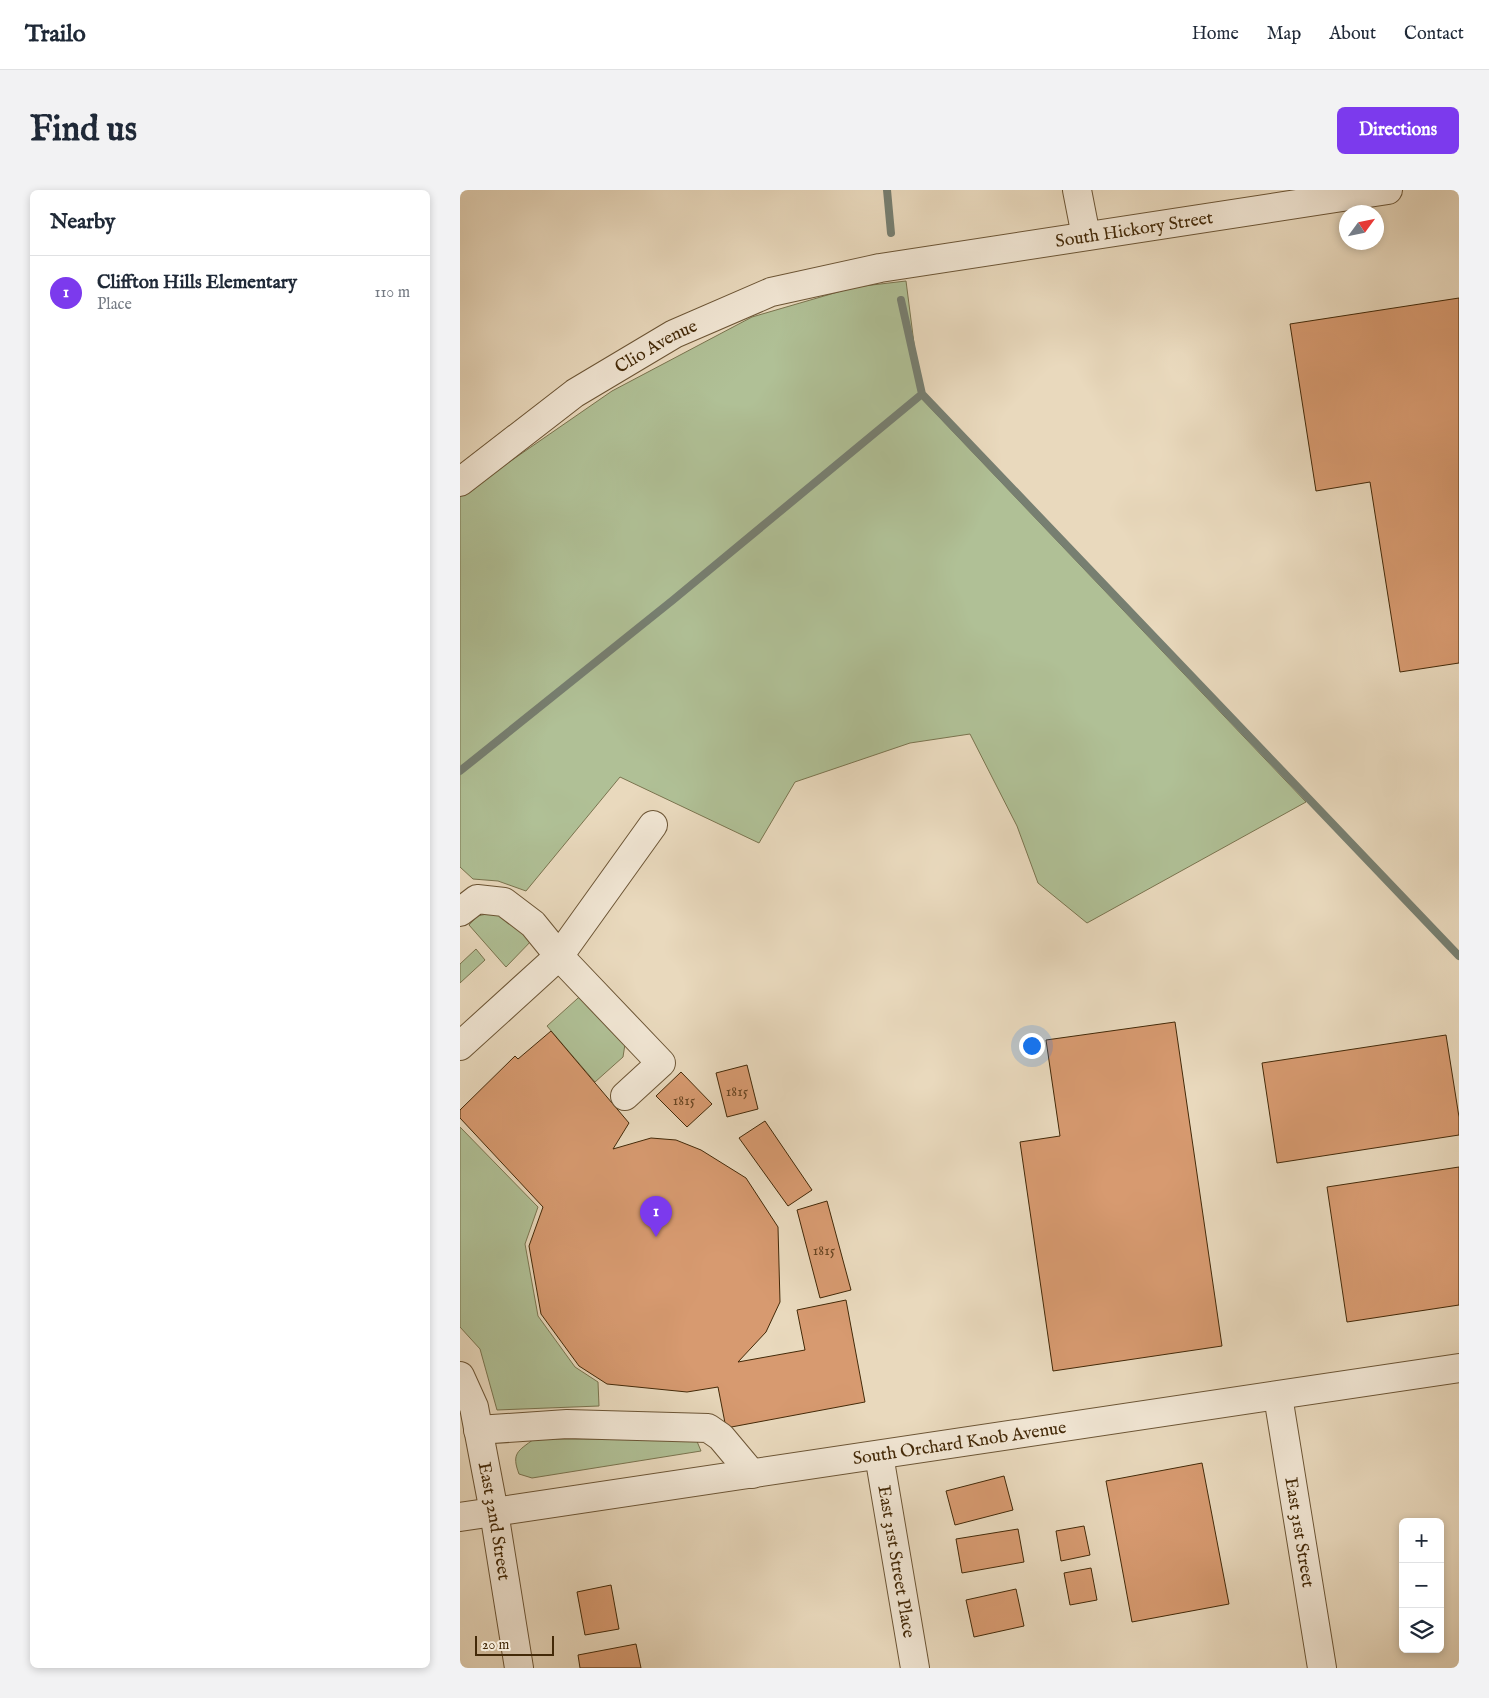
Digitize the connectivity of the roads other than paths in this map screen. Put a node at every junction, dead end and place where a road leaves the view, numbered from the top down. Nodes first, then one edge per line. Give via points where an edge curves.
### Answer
1 (1077, 190) edge
2 (1388, 190) edge
3 (1290, 197) edge
4 (1086, 236) junction
5 (880, 268) joint
6 (460, 482) edge
7 (654, 825) dead end
8 (460, 912) edge
9 (559, 956) junction
10 (460, 1046) edge
11 (626, 1096) dead end
12 (1459, 1368) edge
13 (460, 1376) edge
14 (1278, 1396) junction
15 (478, 1430) junction
16 (879, 1455) junction
17 (752, 1474) junction
18 (494, 1512) junction
19 (460, 1517) edge
20 (519, 1668) edge
21 (915, 1668) edge
22 (1322, 1668) edge

1 - 4 street
2 - 3 street, South Hickory Street
3 - 4 street, South Hickory Street
4 - 5 street, South Hickory Street
5 - 6 street, Clio Avenue via 771,292 674,334 575,393
7 - 9 street
8 - 9 street via 477,899 504,902 533,924
9 - 10 street
9 - 11 street via 660,1063
12 - 14 street, South Orchard Knob Avenue
13 - 15 street, East 32nd Street via 474,1407
14 - 16 street, South Orchard Knob Avenue
14 - 22 street, East 31st Street
15 - 17 street via 567,1424 708,1428 721,1437
15 - 18 street, East 32nd Street
16 - 17 street, South Orchard Knob Avenue
16 - 21 street, East 31st Street Place
17 - 18 street, South Orchard Knob Avenue
18 - 19 street, South Orchard Knob Avenue
18 - 20 street, East 32nd Street

